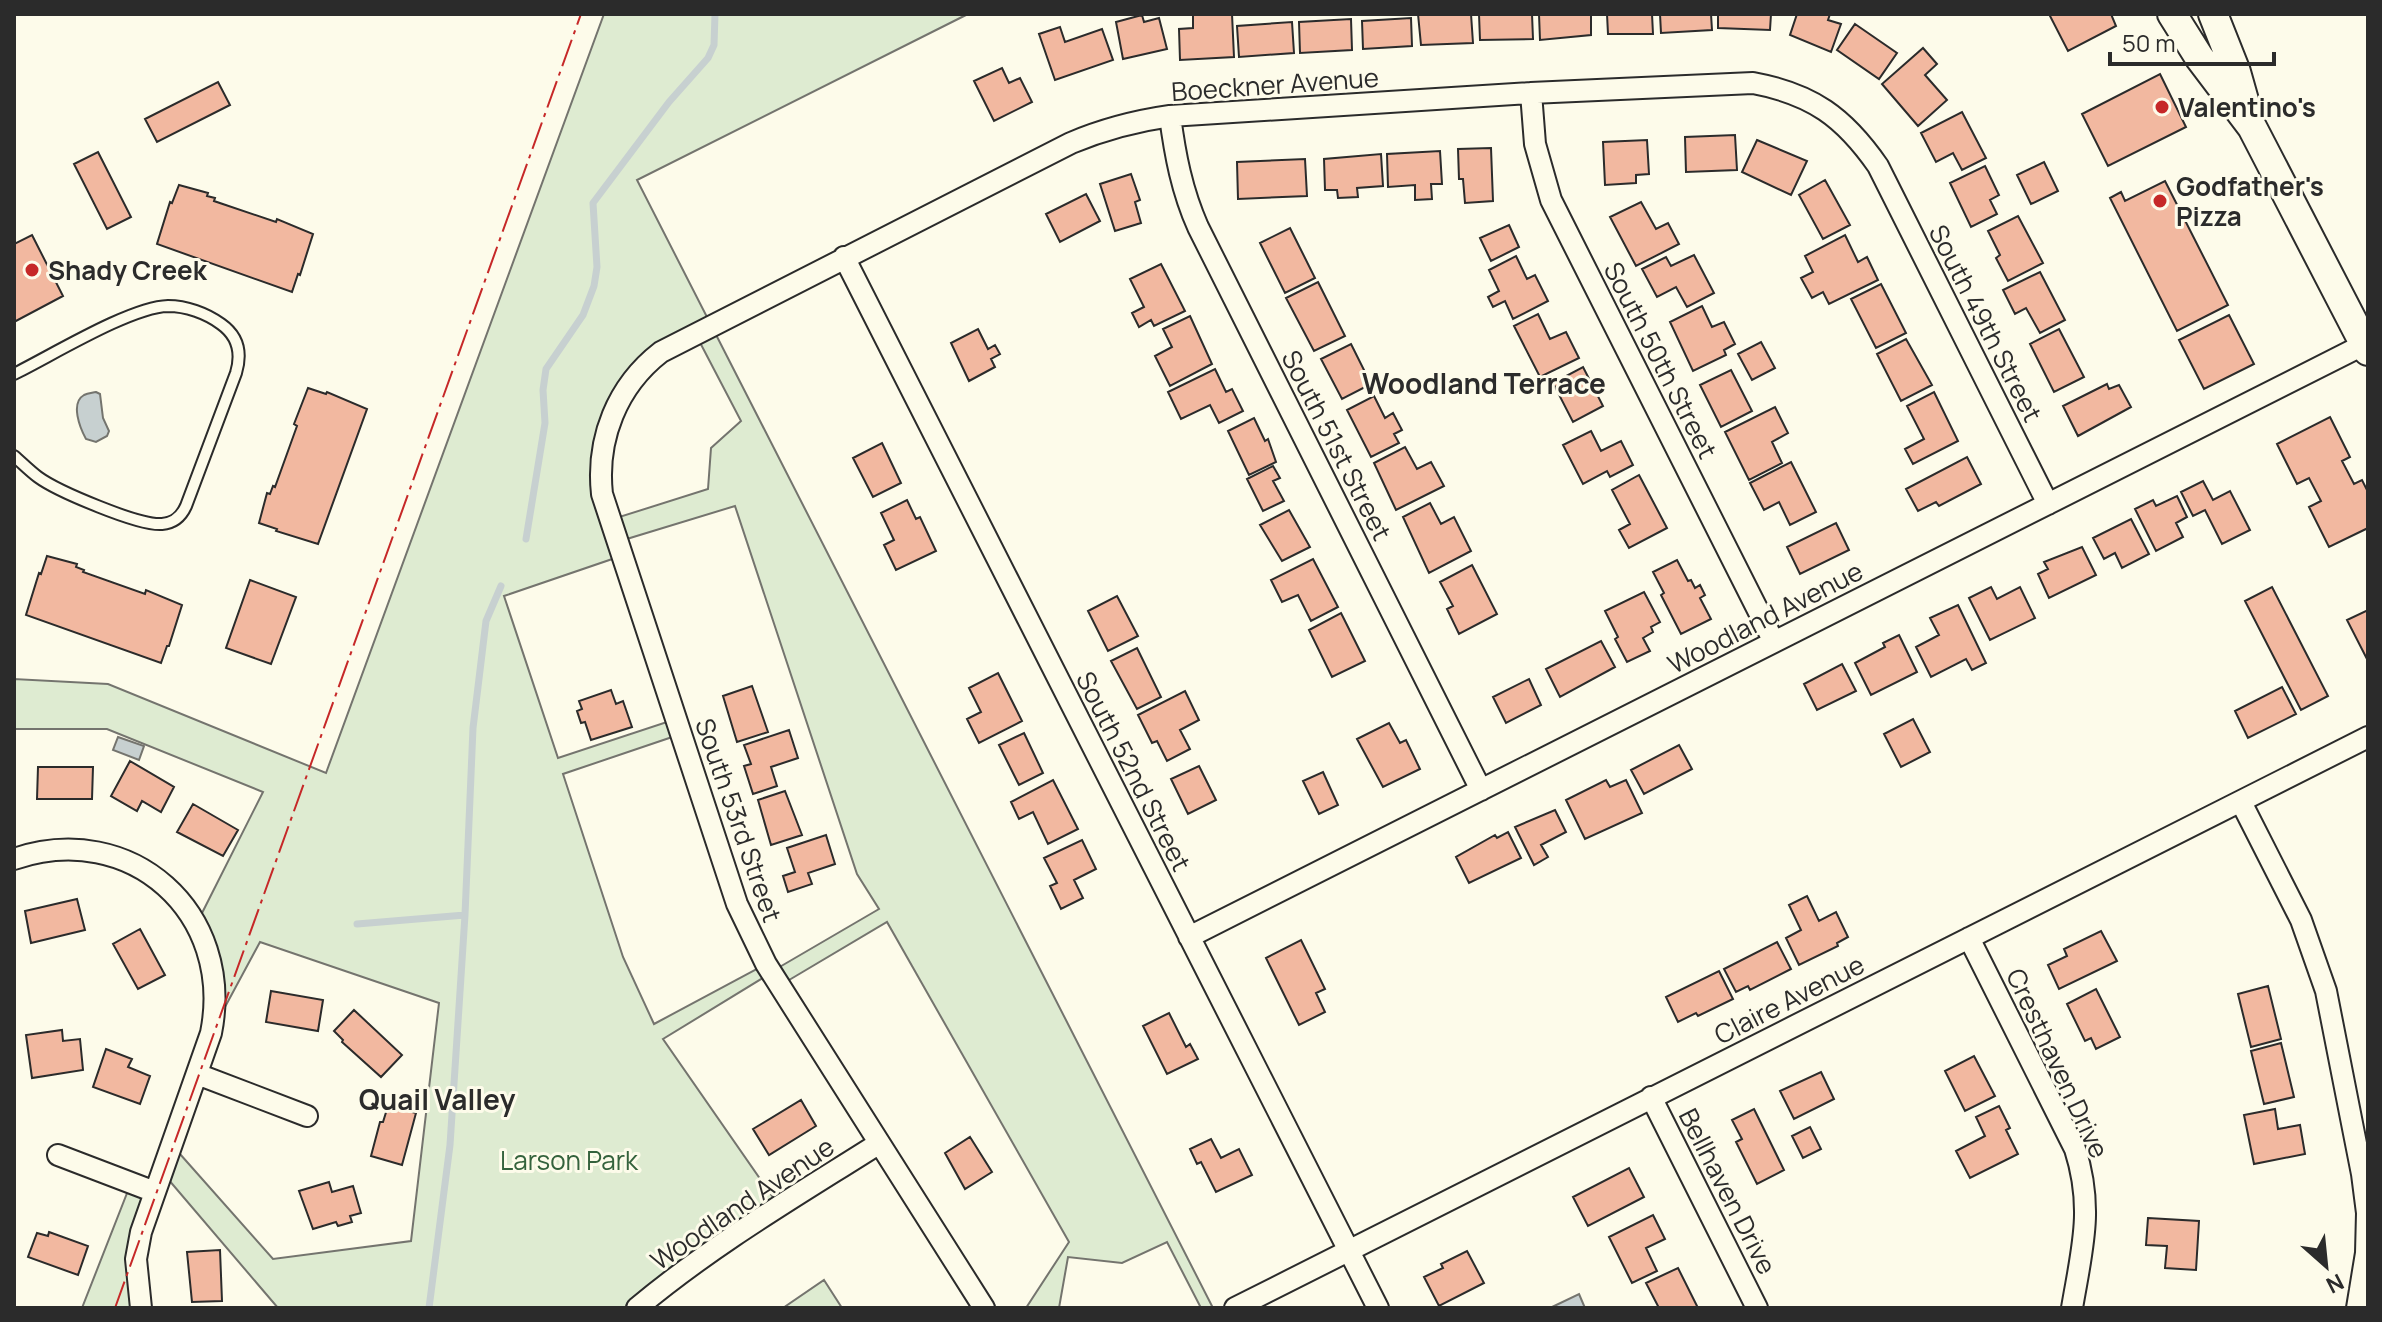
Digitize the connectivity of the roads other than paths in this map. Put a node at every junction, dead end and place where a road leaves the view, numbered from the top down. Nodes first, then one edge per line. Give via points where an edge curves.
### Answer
1 (2172, 14) edge
2 (2213, 14) edge
3 (1531, 93) junction
4 (1170, 116) junction
5 (2252, 127) junction
6 (1878, 166) joint
7 (844, 257) junction
8 (695, 333) joint
9 (2366, 347) edge
10 (14, 374) edge
11 (14, 456) edge
12 (2048, 504) junction
13 (1774, 642) junction
14 (2368, 737) edge
15 (1481, 790) junction
16 (2241, 802) junction
17 (14, 859) edge
18 (1189, 937) junction
19 (1969, 938) junction
20 (197, 1074) junction
21 (1651, 1097) junction
22 (307, 1116) dead end
23 (878, 1144) junction
24 (58, 1155) dead end
25 (155, 1192) junction
26 (1349, 1251) junction
27 (141, 1308) edge
28 (637, 1308) edge
29 (984, 1308) edge
30 (1235, 1308) edge
31 (1378, 1308) edge
32 (1757, 1308) edge
33 (2072, 1308) edge
34 (2357, 1308) edge

1 - 5 main road
2 - 5 main road
3 - 4 street, Boeckner Avenue
3 - 6 street, Boeckner Avenue via 1726,82 1779,88 1808,98 1830,114
3 - 13 street, South 50th Street via 1535,144 1551,200
4 - 7 street, Boeckner Avenue via 1099,131
4 - 15 street, South 51st Street via 1182,186 1198,227
5 - 9 main road
6 - 12 street, South 49th Street
7 - 8 street, Boeckner Avenue
7 - 18 street, South 52nd Street
8 - 23 street, South 53rd Street via 655,357 621,396 603,446 602,494 746,924
9 - 12 street, Woodland Avenue
10 - 11 lane via 124,319 169,306 221,324 240,352 186,506 171,522 137,521 57,488
12 - 13 street, Woodland Avenue
13 - 15 street, Woodland Avenue
14 - 16 street, Claire Avenue
15 - 18 street, Woodland Avenue
16 - 19 street, Claire Avenue
16 - 34 street via 2301,920 2326,991 2367,1213
17 - 20 street via 68,849 111,855 157,879 187,909 210,957 215,983 214,1019
18 - 26 street, South 52nd Street
19 - 21 street, Claire Avenue
19 - 33 street, Cresthaven Drive via 2083,1174 2086,1230
20 - 22 street
20 - 25 street
21 - 26 street, Claire Avenue
21 - 32 street, Bellhaven Drive
23 - 28 street, Woodland Avenue via 731,1237
23 - 29 street, South 53rd Street
24 - 25 street
25 - 27 street via 136,1259
26 - 30 street, Claire Avenue
26 - 31 street, South 52nd Street

